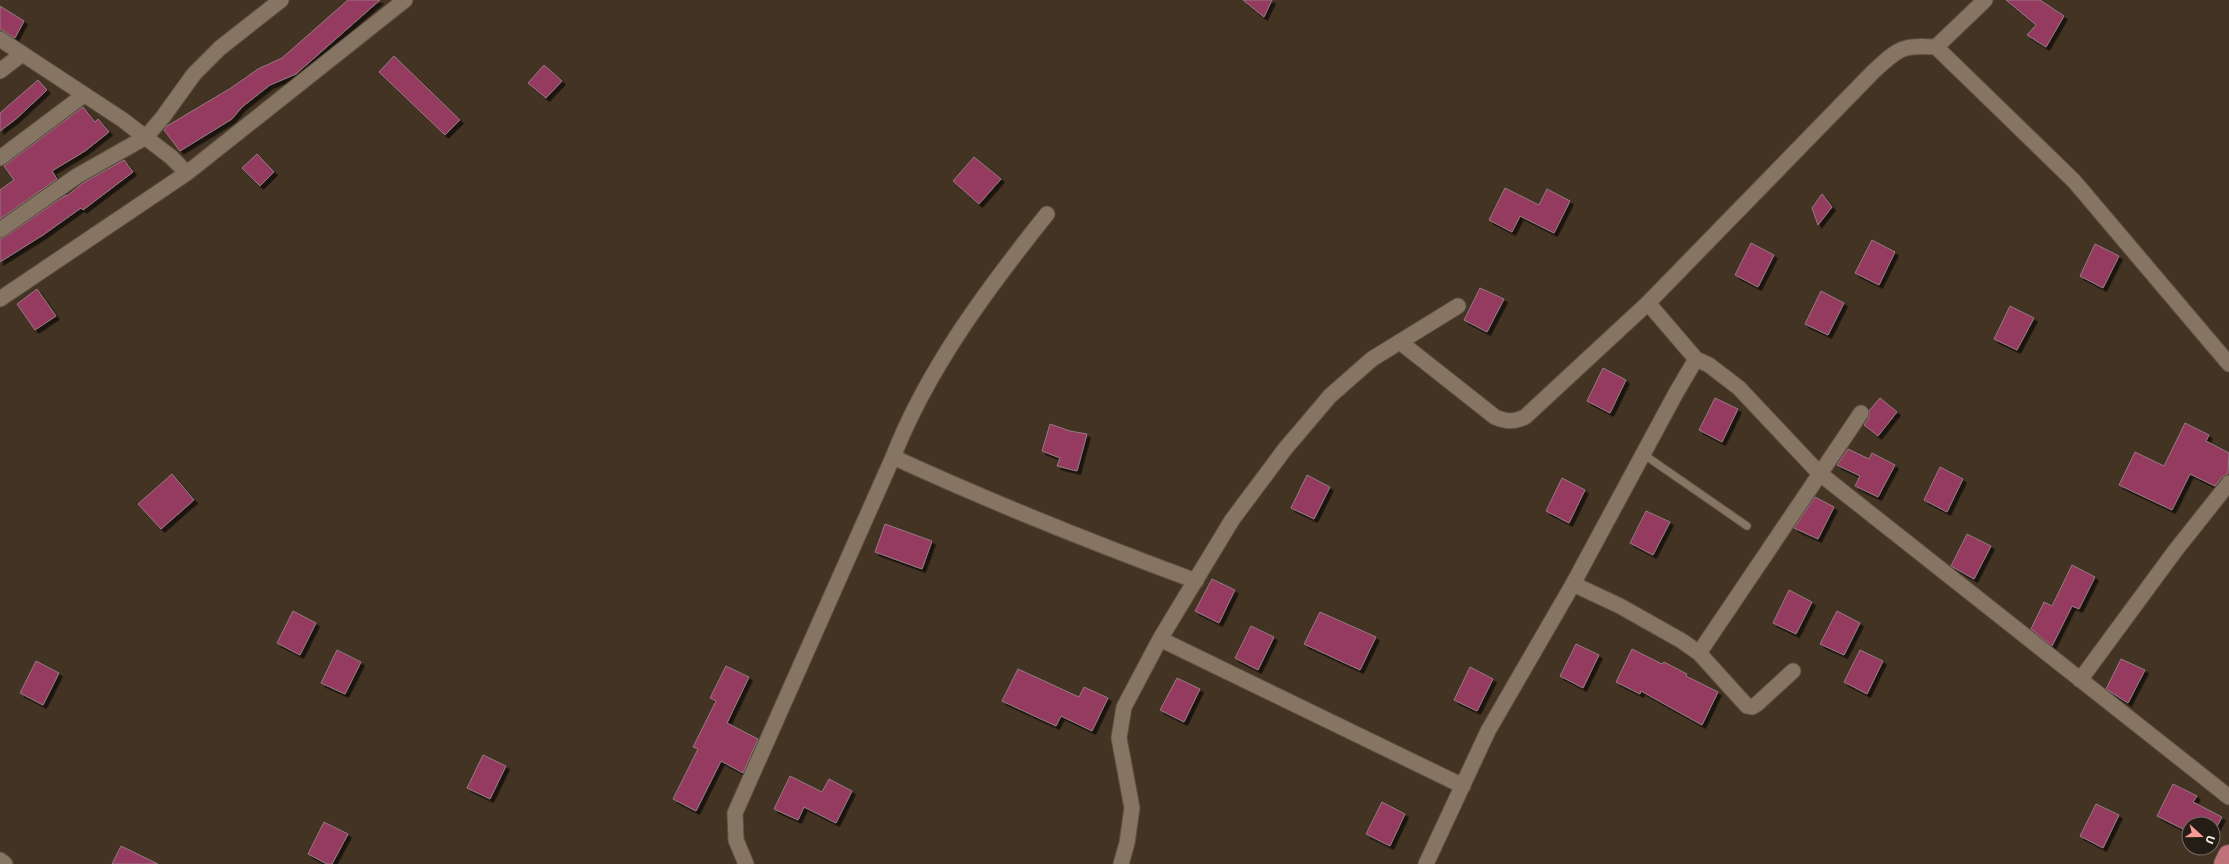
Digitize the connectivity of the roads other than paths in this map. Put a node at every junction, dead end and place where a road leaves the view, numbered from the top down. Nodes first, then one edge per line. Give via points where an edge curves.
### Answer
1 (281, 0) edge
2 (405, 0) edge
3 (1985, 0) edge
4 (0, 39) edge
5 (1936, 47) junction
6 (22, 54) junction
7 (0, 71) edge
8 (84, 95) junction
9 (146, 137) junction
10 (0, 158) edge
11 (187, 173) junction
12 (1047, 214) dead end
13 (0, 230) edge
14 (0, 299) edge
15 (1648, 303) junction
16 (1458, 306) dead end
17 (1400, 342) junction
18 (1696, 359) junction
19 (2229, 364) edge
20 (1861, 413) dead end
21 (1643, 454) junction
22 (894, 457) junction
23 (1819, 473) junction
24 (2229, 483) edge
25 (1747, 526) dead end
26 (1196, 581) junction
27 (1574, 584) junction
28 (1160, 639) junction
29 (1699, 654) junction
30 (1793, 671) dead end
31 (2080, 680) junction
32 (1463, 786) junction
33 (2229, 797) edge
34 (2229, 856) edge
35 (0, 860) edge
36 (5, 864) edge
37 (746, 864) edge
38 (1121, 864) edge
39 (1426, 864) edge
40 (2225, 864) edge

1 - 9 street via 220,48 194,74 164,117
2 - 11 street
3 - 5 street
4 - 6 street
5 - 15 street via 1904,47 1894,53
5 - 19 street via 2074,182
6 - 7 street
6 - 8 street
8 - 9 street
8 - 10 street
9 - 11 street
9 - 13 street via 77,176
11 - 14 street
12 - 22 street via 965,324 928,383 906,426
15 - 17 street via 1526,417 1516,421 1505,421 1479,406
15 - 18 street
16 - 17 street
17 - 26 street via 1372,359 1330,396 1285,449 1232,520
18 - 21 street
18 - 23 street via 1709,365 1739,388
20 - 23 street
21 - 25 lane
21 - 27 street
22 - 26 street via 993,503
22 - 37 street via 735,813 736,840
23 - 29 street
23 - 31 street
24 - 31 street via 2175,551
26 - 28 street
27 - 29 street via 1661,629
27 - 32 street via 1488,731
28 - 32 street
28 - 38 street via 1124,707 1119,738 1132,808
29 - 30 street via 1747,706 1752,707
31 - 33 street
32 - 39 street
34 - 40 highway
35 - 36 street

